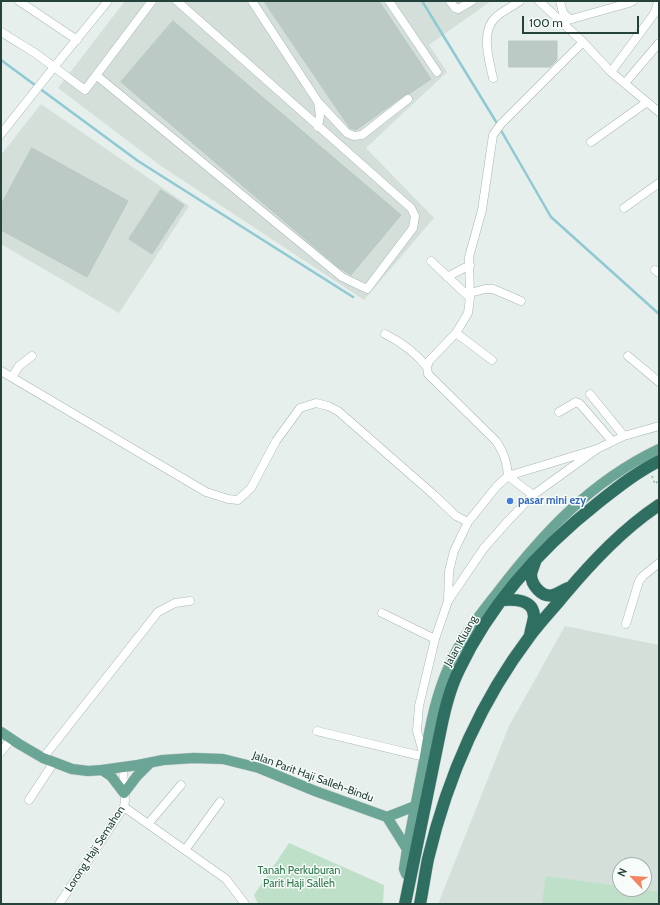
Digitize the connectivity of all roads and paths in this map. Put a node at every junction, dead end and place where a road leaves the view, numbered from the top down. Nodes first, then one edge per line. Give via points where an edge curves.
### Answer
1 (19, 1) edge
2 (108, 1) edge
3 (152, 1) edge
4 (177, 1) edge
5 (252, 1) edge
6 (389, 1) edge
7 (450, 1) edge
8 (472, 1) edge
9 (520, 1) edge
10 (539, 1) edge
11 (560, 1) edge
12 (633, 1) edge
13 (658, 1) edge
14 (566, 20) junction
15 (1, 32) edge
16 (77, 40) junction
17 (583, 42) junction
18 (659, 43) edge
19 (54, 67) junction
20 (437, 72) dead end
21 (611, 72) junction
22 (96, 75) junction
23 (493, 78) dead end
24 (625, 83) junction
25 (408, 99) dead end
26 (318, 102) junction
27 (647, 102) junction
28 (659, 112) edge
29 (318, 127) junction
30 (1, 134) edge
31 (591, 142) dead end
32 (659, 183) edge
33 (624, 208) dead end
34 (430, 261) dead end
35 (470, 265) junction
36 (447, 277) junction
37 (470, 296) junction
38 (521, 301) dead end
39 (456, 333) junction
40 (385, 334) dead end
41 (32, 356) dead end
42 (628, 356) dead end
43 (492, 360) dead end
44 (427, 367) junction
45 (1, 371) edge
46 (12, 377) junction
47 (659, 382) edge
48 (590, 394) dead end
49 (559, 412) dead end
50 (659, 426) edge
51 (624, 436) junction
52 (612, 441) junction
53 (598, 449) junction
54 (659, 449) edge
55 (659, 461) edge
56 (648, 467) junction
57 (508, 476) junction
58 (659, 480) edge
59 (533, 495) junction
60 (657, 510) edge
61 (468, 522) junction
62 (535, 561) junction
63 (659, 563) edge
64 (572, 586) junction
65 (502, 600) junction
66 (190, 601) dead end
67 (448, 601) junction
68 (382, 613) dead end
69 (626, 624) dead end
70 (530, 636) junction
71 (435, 639) junction
72 (317, 731) dead end
73 (1, 732) edge
74 (11, 739) junction
75 (1, 752) edge
76 (424, 757) junction
77 (43, 758) junction
78 (54, 762) junction
79 (150, 763) junction
80 (123, 768) junction
81 (102, 770) junction
82 (181, 785) dead end
83 (124, 793) junction
84 (29, 800) dead end
85 (220, 802) dead end
86 (415, 806) junction
87 (124, 807) junction
88 (387, 817) junction
89 (148, 824) junction
90 (407, 849) junction
91 (185, 850) junction
92 (410, 878) junction
93 (59, 904) edge
94 (245, 904) edge
95 (405, 904) edge
96 (420, 904) edge

1 - 16 street
2 - 16 street
3 - 22 street
4 - 29 street
5 - 26 street
6 - 20 street
7 - 8 street via 458,10
9 - 23 street via 496,17 490,26 487,36
10 - 14 street
11 - 14 street
12 - 14 street
13 - 21 street via 654,14
14 - 17 street
15 - 19 street
16 - 19 street
17 - 21 street
17 - 35 street via 493,135 482,210
18 - 24 street
19 - 22 street via 85,90
19 - 30 street
21 - 24 street
22 - 29 street via 342,277 367,289 413,228 415,216 410,208
24 - 27 street
25 - 26 street via 362,135 354,136 347,133
26 - 29 street
27 - 28 street
27 - 31 street
32 - 33 street
34 - 36 street
35 - 36 street
35 - 37 street
36 - 37 street
37 - 38 street via 485,289 493,289
37 - 39 street via 468,313
39 - 43 street
39 - 44 street via 429,361
40 - 44 street via 401,342
41 - 46 street via 19,366
42 - 47 street
44 - 57 street via 428,374 496,441 507,462
45 - 46 street
46 - 61 street via 206,492 238,500 251,488 276,441 300,408 316,403 328,406 338,411 456,516
48 - 51 street
49 - 52 street via 576,402 580,404
50 - 51 street
51 - 52 street
52 - 53 street
53 - 57 street
53 - 59 street
54 - 76 main road via 579,501 550,529 511,574 458,645 442,683
55 - 56 highway, Jalan Kluang
56 - 58 path via 656,484
56 - 62 highway, Jalan Kluang via 620,485 573,523
57 - 59 street
57 - 61 street
59 - 67 street via 484,548
60 - 64 highway via 625,530
61 - 67 street via 454,551 449,571
62 - 64 highway via 531,574 533,582 544,595 552,596
62 - 65 highway, Jalan Kluang
63 - 69 street via 639,581
64 - 70 highway
65 - 70 highway via 523,601 531,607 534,615
65 - 92 highway, Jalan Kluang via 481,629 459,670 447,702
66 - 77 street via 175,603 158,612
67 - 71 street
68 - 71 street
70 - 96 highway via 479,717 463,753 437,825
71 - 76 street via 419,706 417,730
72 - 76 street
73 - 74 main road, Jalan Parit Haji Salleh-Bindu
74 - 75 street
74 - 77 main road, Jalan Parit Haji Salleh-Bindu
76 - 86 main road
77 - 78 main road, Jalan Parit Haji Salleh-Bindu
78 - 81 main road, Jalan Parit Haji Salleh-Bindu via 72,769
78 - 84 street
79 - 80 main road, Jalan Parit Haji Salleh-Bindu
79 - 83 main road
79 - 88 main road, Jalan Parit Haji Salleh-Bindu via 194,758 230,761 259,768
80 - 81 main road, Jalan Parit Haji Salleh-Bindu
80 - 83 street, Lorong Haji Semahon
81 - 83 main road via 111,776
82 - 89 street
83 - 87 street, Lorong Haji Semahon
85 - 91 street
86 - 88 main road
86 - 90 main road
87 - 89 street
87 - 93 street, Lorong Haji Semahon
88 - 90 main road
89 - 91 street
90 - 92 main road via 404,869
91 - 94 street via 226,879
92 - 95 highway, Jalan Kluang

